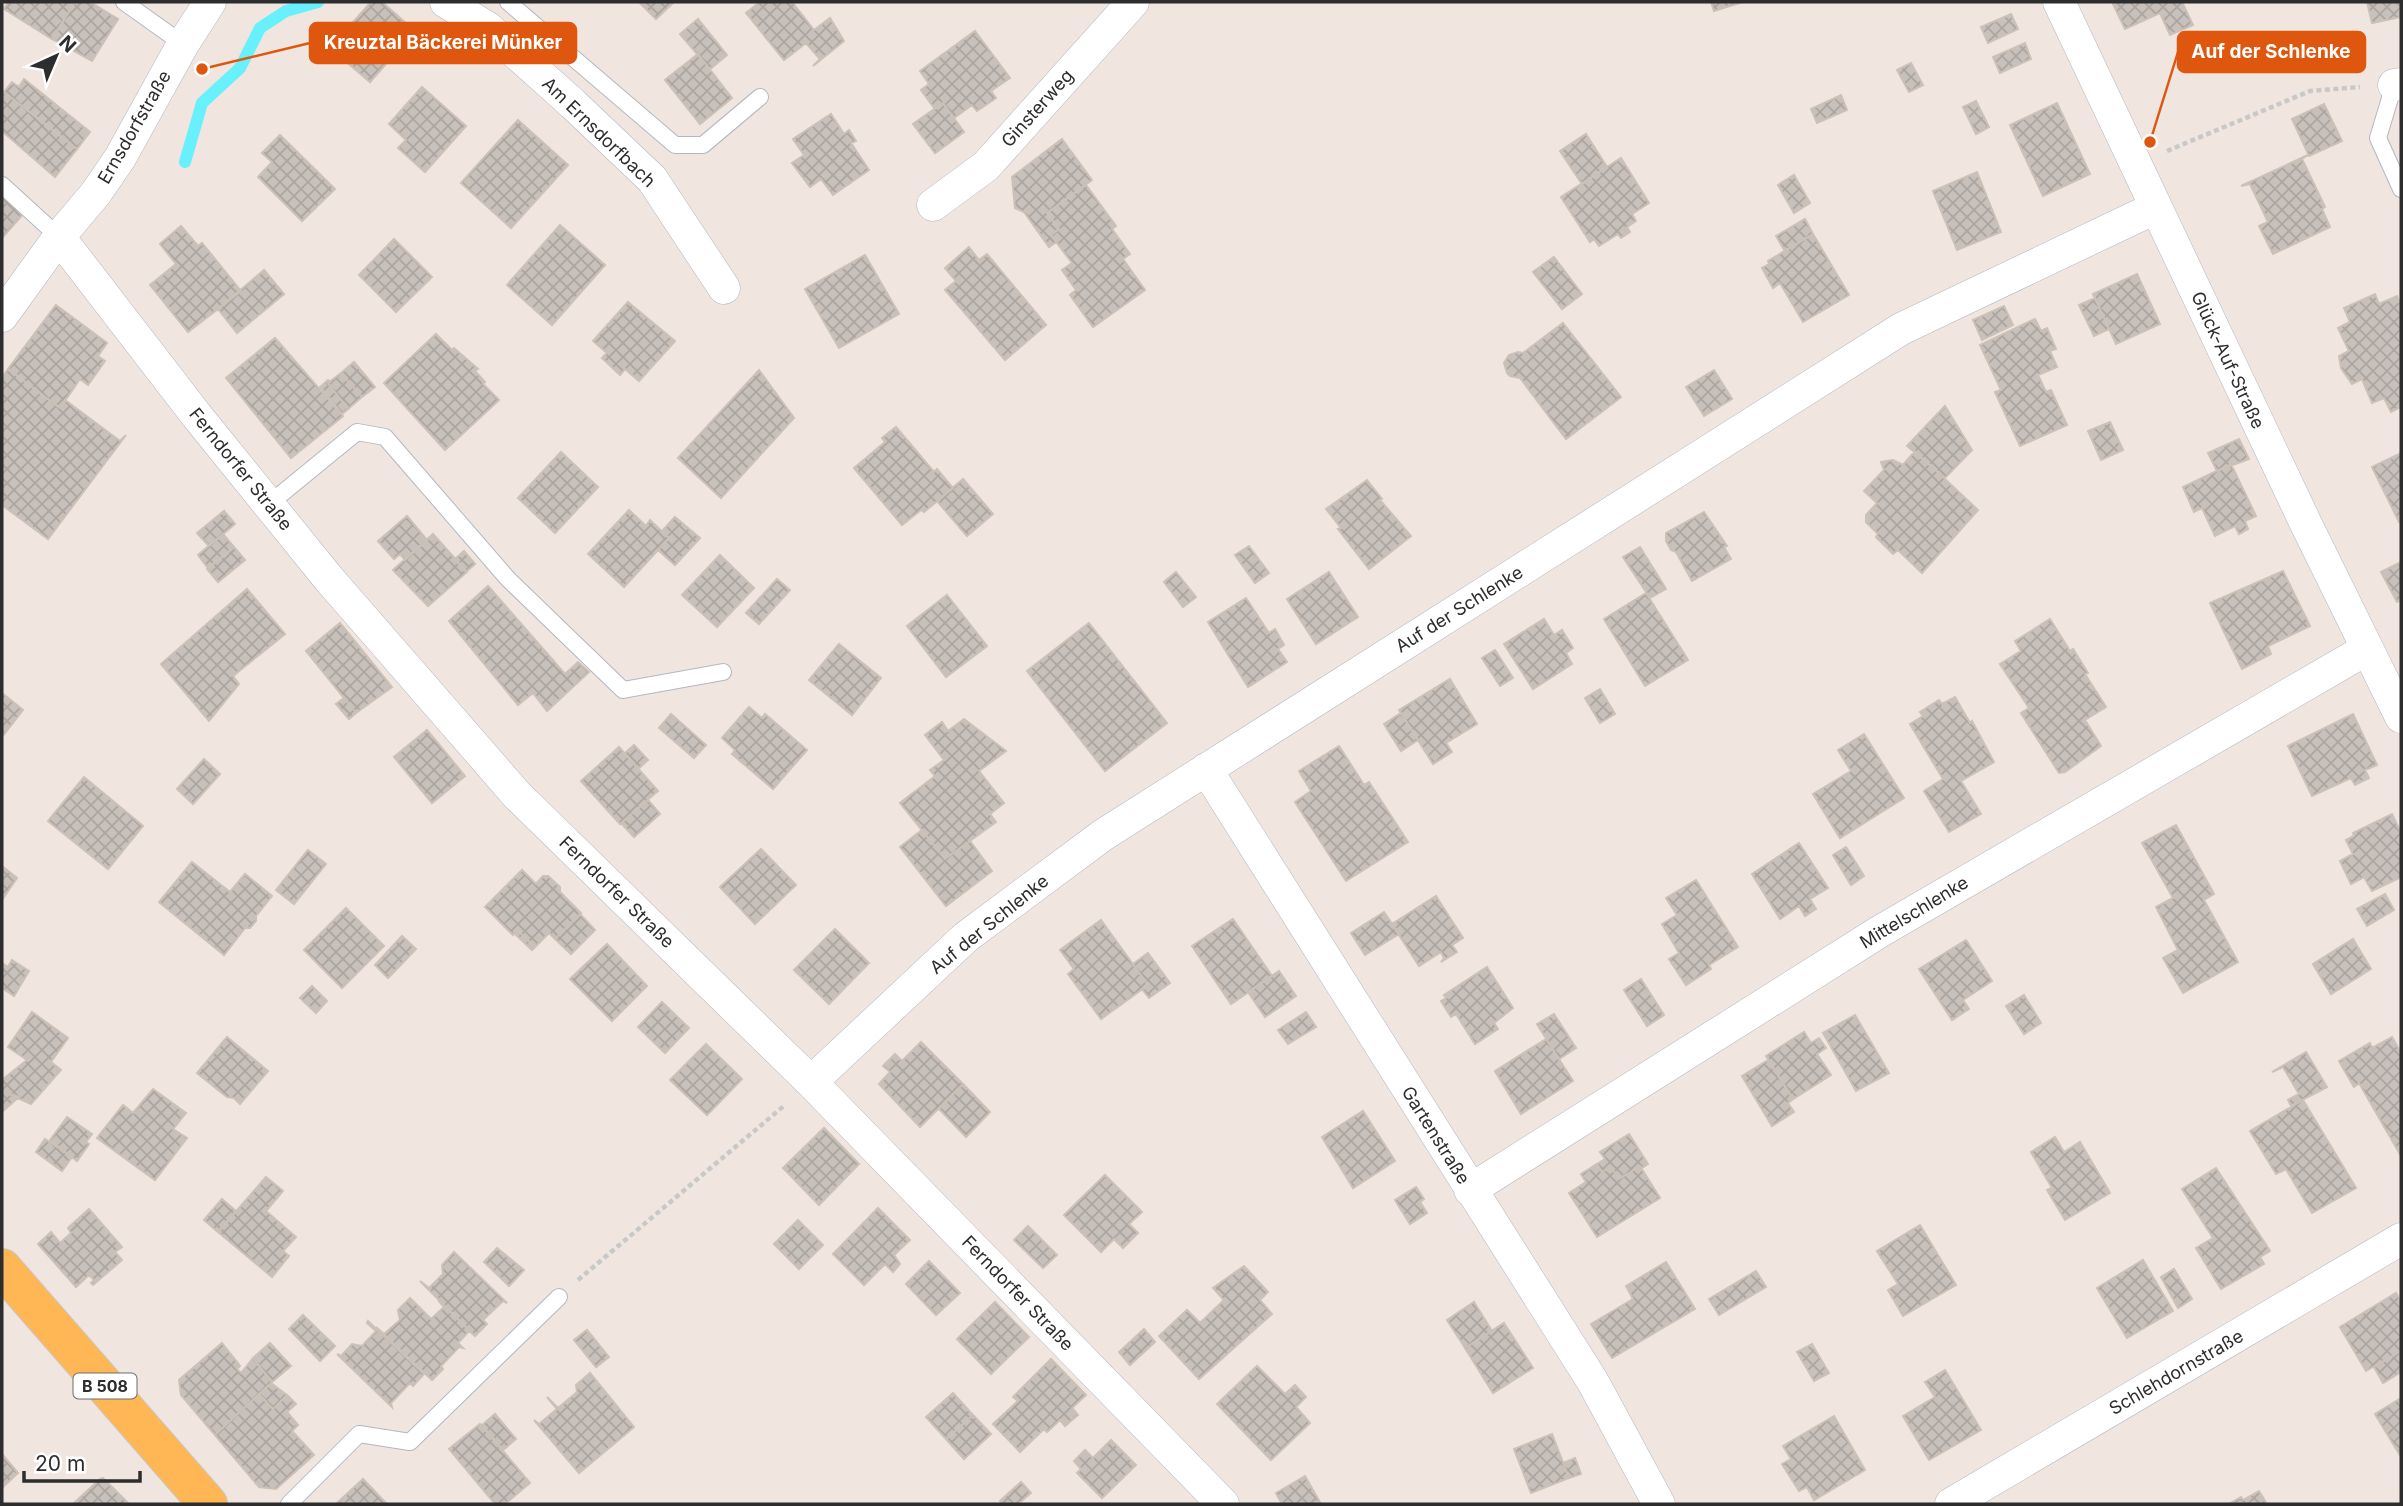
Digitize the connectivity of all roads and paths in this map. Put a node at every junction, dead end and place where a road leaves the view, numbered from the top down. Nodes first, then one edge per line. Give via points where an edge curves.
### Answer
1 (124, 2) edge
2 (210, 2) edge
3 (446, 2) edge
4 (508, 2) edge
5 (1133, 2) edge
6 (2059, 2) edge
7 (183, 44) junction
8 (2397, 84) edge
9 (760, 97) dead end
10 (2134, 165) junction
11 (2, 184) edge
12 (2401, 189) edge
13 (933, 205) dead end
14 (2155, 208) junction
15 (59, 237) junction
16 (724, 288) dead end
17 (2, 316) edge
18 (269, 504) junction
19 (2367, 649) junction
20 (723, 672) dead end
21 (2401, 717) edge
22 (1206, 769) junction
23 (811, 1082) junction
24 (1470, 1191) junction
25 (2401, 1240) edge
26 (2, 1268) edge
27 (559, 1297) joint
28 (208, 1504) edge
29 (289, 1504) edge
30 (1223, 1504) edge
31 (1659, 1504) edge
32 (1951, 1504) edge

1 - 7 lane
2 - 7 street, Ernsdorfstraße
3 - 16 street, Am Ernsdorfbach via 488,28 652,179
4 - 9 lane via 675,145 703,145
5 - 13 street, Ginsterweg via 986,166
6 - 10 street, Glück-Auf-Straße
7 - 15 street, Ernsdorfstraße via 120,158
8 - 10 path via 2310,91
8 - 12 lane via 2378,138
10 - 14 street, Glück-Auf-Straße
11 - 15 lane
14 - 19 street, Glück-Auf-Straße
14 - 22 street, Auf der Schlenke via 1901,328
15 - 17 street, Ernsdorfstraße
15 - 18 street, Ferndorfer Straße
18 - 20 lane via 358,432 385,437 508,579 623,690
18 - 23 street, Ferndorfer Straße via 517,795
19 - 21 street, Glück-Auf-Straße
19 - 24 street, Mittelschlenke via 1879,932
22 - 23 street, Auf der Schlenke via 1103,835 966,937
22 - 24 street, Gartenstraße
23 - 27 path
23 - 30 street, Ferndorfer Straße
24 - 31 street, Gartenstraße via 1593,1382
25 - 32 street, Schlehdornstraße
26 - 28 main road, B 508
27 - 29 lane via 410,1442 359,1433

